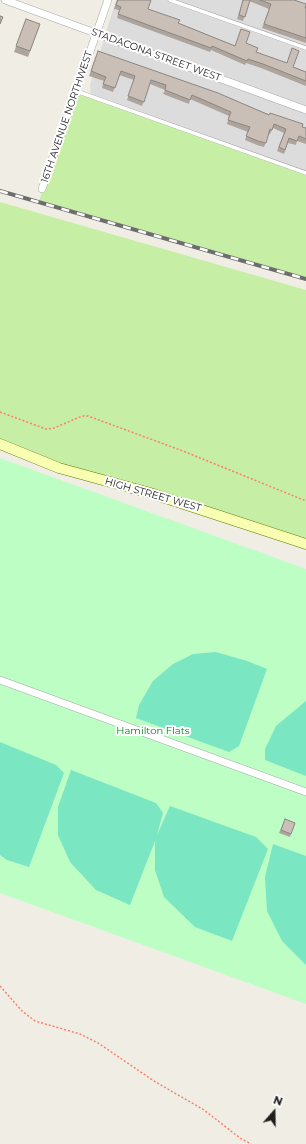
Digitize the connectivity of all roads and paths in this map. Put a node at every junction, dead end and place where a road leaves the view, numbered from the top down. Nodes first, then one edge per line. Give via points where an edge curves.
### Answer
1 (5, 0) edge
2 (108, 0) edge
3 (170, 0) edge
4 (96, 34) junction
5 (306, 48) edge
6 (76, 91) junction
7 (306, 110) edge
8 (306, 173) edge
9 (42, 189) dead end
10 (0, 412) edge
11 (0, 444) edge
12 (306, 501) edge
13 (306, 544) edge
14 (0, 680) edge
15 (306, 792) edge
16 (0, 986) edge
17 (251, 1144) edge

1 - 4 street, STADACONA STREET WEST
2 - 4 street, 16TH AVENUE NORTHWEST
3 - 5 lane
4 - 6 street, 16TH AVENUE NORTHWEST
4 - 7 street, STADACONA STREET WEST
6 - 8 lane
6 - 9 street, 16TH AVENUE NORTHWEST
10 - 12 path via 46,429 88,416
11 - 13 main road, HIGH STREET WEST via 59,468 150,492
14 - 15 street
16 - 17 path via 22,1011 35,1021 80,1034 98,1043 154,1081 204,1110

